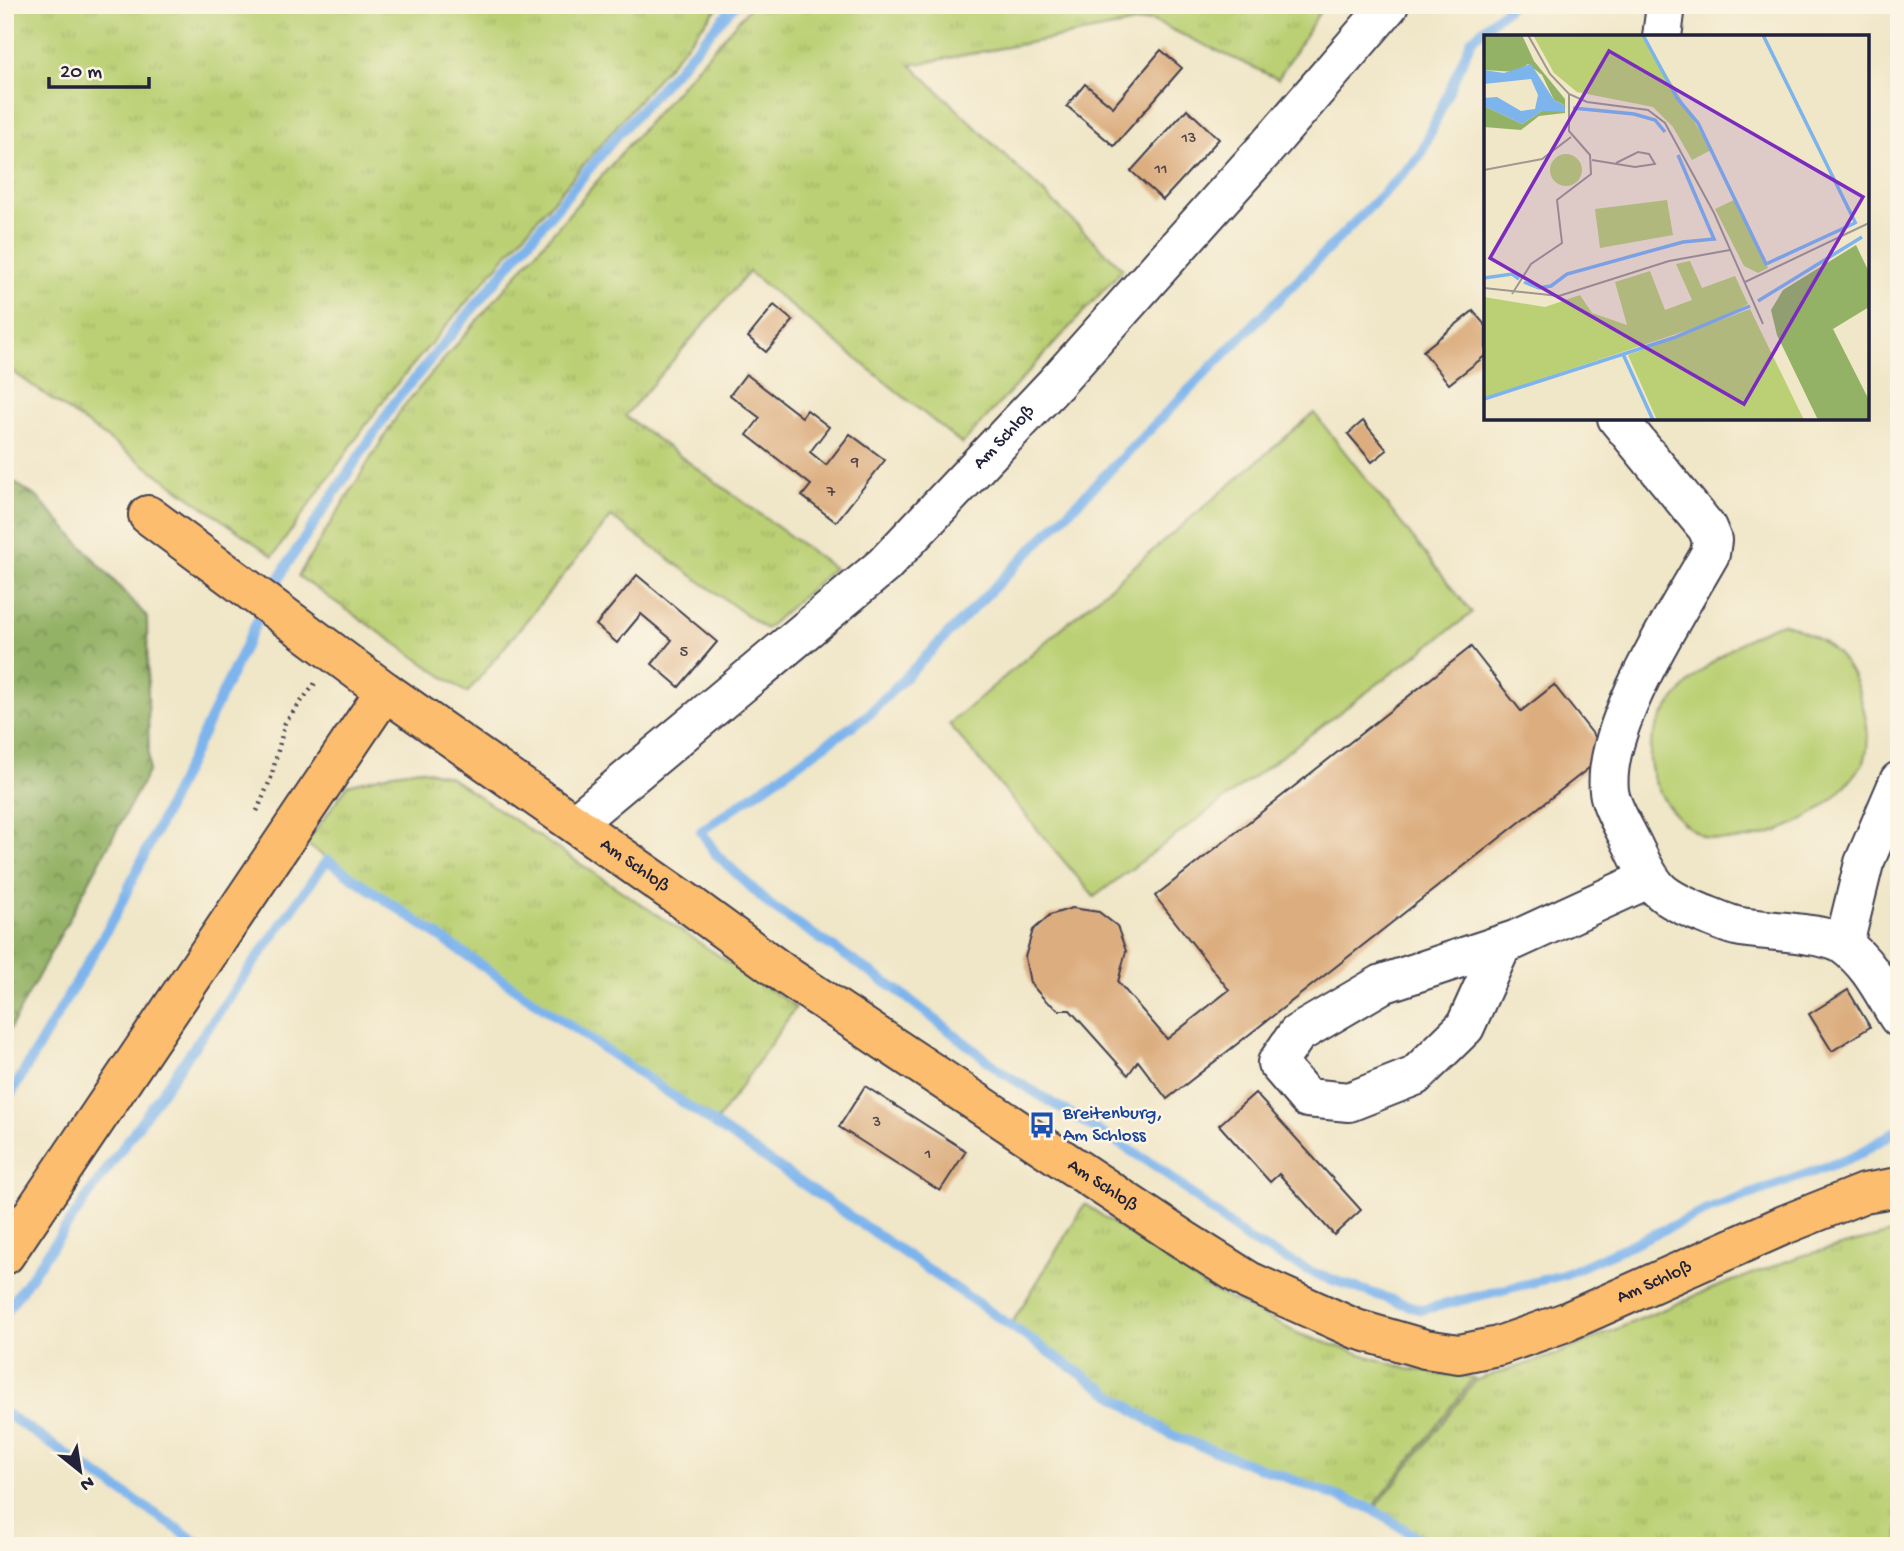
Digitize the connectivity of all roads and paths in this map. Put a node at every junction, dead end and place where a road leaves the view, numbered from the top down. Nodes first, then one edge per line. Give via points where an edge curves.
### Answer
1 (1389, 5) edge
2 (1619, 420) edge
3 (148, 515) dead end
4 (385, 691) junction
5 (1899, 781) edge
6 (575, 824) junction
7 (1648, 878) junction
8 (1502, 944) junction
9 (1844, 944) junction
10 (1899, 1018) edge
11 (1899, 1186) edge
12 (5, 1255) edge

1 - 6 street, Am Schloß via 1055,384 884,565
2 - 7 street via 1712,540 1710,554 1639,681 1608,768 1609,795
3 - 4 main road
4 - 6 main road
4 - 12 main road
5 - 9 street via 1864,863
6 - 11 main road, Am Schloß via 790,978 1249,1281 1356,1329 1424,1349 1459,1354 1498,1346 1566,1322 1704,1258 1864,1193
7 - 8 street
7 - 9 street via 1674,902 1734,926
8 - 8 street via 1382,984 1297,1034 1277,1063 1307,1098 1349,1102 1415,1076 1465,1027
9 - 10 street via 1868,968

